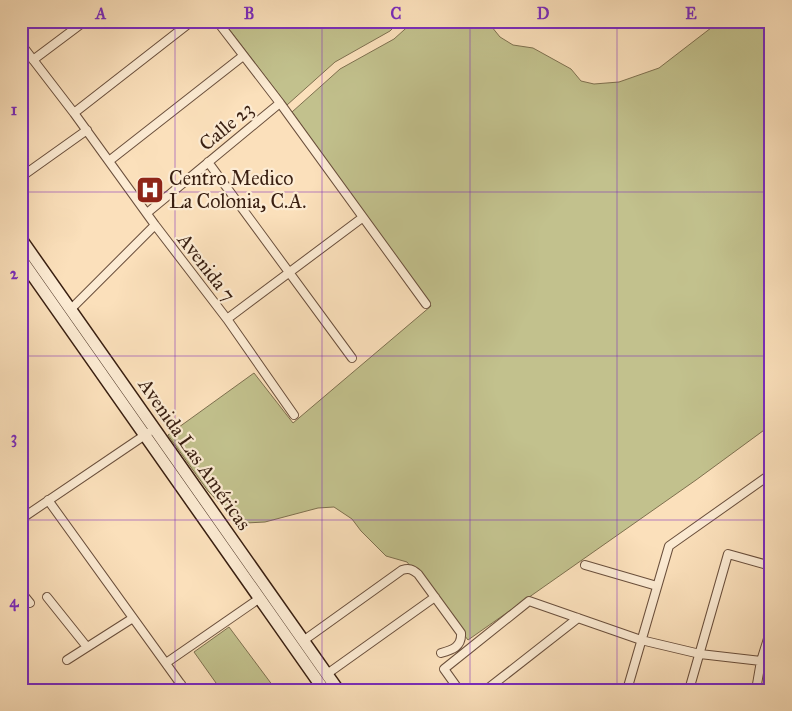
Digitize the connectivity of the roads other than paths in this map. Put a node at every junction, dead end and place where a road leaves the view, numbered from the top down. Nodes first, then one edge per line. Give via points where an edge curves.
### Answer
1 (85, 21) edge
2 (192, 21) edge
3 (217, 21) edge
4 (21, 44) edge
5 (243, 56) junction
6 (34, 60) junction
7 (280, 103) junction
8 (74, 113) junction
9 (87, 130) junction
10 (109, 161) junction
11 (208, 162) junction
12 (21, 177) edge
13 (147, 213) junction
14 (362, 218) junction
15 (155, 226) junction
16 (21, 239) edge
17 (21, 259) edge
18 (290, 272) junction
19 (426, 304) dead end
20 (71, 309) junction
21 (227, 319) junction
22 (352, 358) dead end
23 (294, 414) dead end
24 (150, 432) junction
25 (771, 474) edge
26 (48, 500) junction
27 (21, 519) edge
28 (585, 565) dead end
29 (771, 566) edge
30 (657, 586) junction
31 (21, 592) edge
32 (47, 597) dead end
33 (435, 597) junction
34 (260, 598) junction
35 (30, 603) dead end
36 (133, 618) junction
37 (578, 618) junction
38 (771, 629) edge
39 (641, 640) junction
40 (303, 641) junction
41 (87, 647) junction
42 (441, 653) dead end
43 (700, 654) junction
44 (67, 660) dead end
45 (761, 661) junction
46 (166, 663) junction
47 (327, 674) junction
48 (183, 687) edge
49 (171, 690) edge
50 (324, 690) edge
51 (338, 690) edge
52 (459, 690) edge
53 (486, 690) edge
54 (627, 690) edge
55 (689, 690) edge
56 (756, 690) edge

1 - 6 street
2 - 8 street
3 - 5 street
4 - 6 street, Avenida 7
5 - 7 street
5 - 10 street
6 - 8 street, Avenida 7
7 - 11 street, Calle 23
7 - 14 street
8 - 9 street, Avenida 7
9 - 10 street, Avenida 7
9 - 12 street
10 - 13 street, Avenida 7
11 - 13 street, Calle 23
11 - 18 street
13 - 15 street, Avenida 7
14 - 18 street
14 - 19 street
15 - 20 street
15 - 21 street, Avenida 7
16 - 20 main road, Avenida Las Américas
17 - 24 main road, Avenida Las Américas
18 - 21 street
18 - 22 street
20 - 24 main road, Avenida Las Américas
21 - 23 street, Avenida 7
24 - 26 street
24 - 34 main road, Avenida Las Américas
24 - 40 main road, Avenida Las Américas
25 - 30 street via 668,546
26 - 27 street
26 - 36 street
28 - 30 street
29 - 43 street via 728,554
30 - 39 street
31 - 35 street
32 - 41 street
33 - 40 street via 412,569 402,570
33 - 42 street via 461,633 462,640 452,650
33 - 47 street
34 - 46 street
34 - 50 main road, Avenida Las Américas
36 - 41 street
36 - 46 street
37 - 39 street
37 - 52 street via 529,601 444,669
37 - 53 street
38 - 45 street
39 - 43 street
39 - 54 street
40 - 47 main road, Avenida Las Américas
41 - 44 street
43 - 45 street
43 - 55 street
45 - 56 street
46 - 48 street
47 - 51 main road, Avenida Las Américas
48 - 49 street

